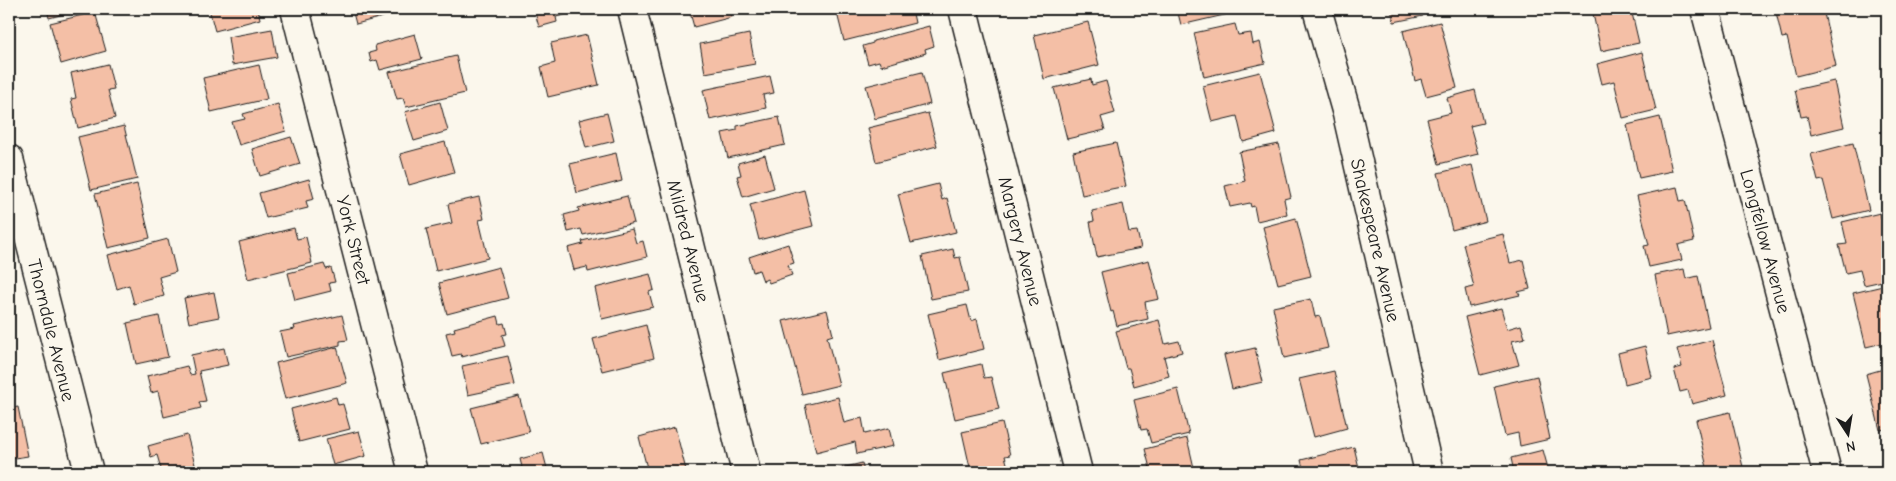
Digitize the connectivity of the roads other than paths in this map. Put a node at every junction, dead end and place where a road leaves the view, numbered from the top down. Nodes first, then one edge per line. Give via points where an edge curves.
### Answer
1 (295, 9) edge
2 (632, 9) edge
3 (963, 9) edge
4 (1317, 9) edge
5 (1705, 9) edge
6 (9, 159) edge
7 (14, 201) edge
8 (88, 472) edge
9 (413, 472) edge
10 (746, 472) edge
11 (1078, 472) edge
12 (1429, 472) edge
13 (1827, 472) edge

1 - 9 street, York Street
2 - 10 street, Mildred Avenue
3 - 11 street, Margery Avenue
4 - 12 street, Shakespeare Avenue via 1347,114
5 - 13 street, Longfellow Avenue
6 - 7 street, Thorndale Avenue
7 - 8 street, Thorndale Avenue

